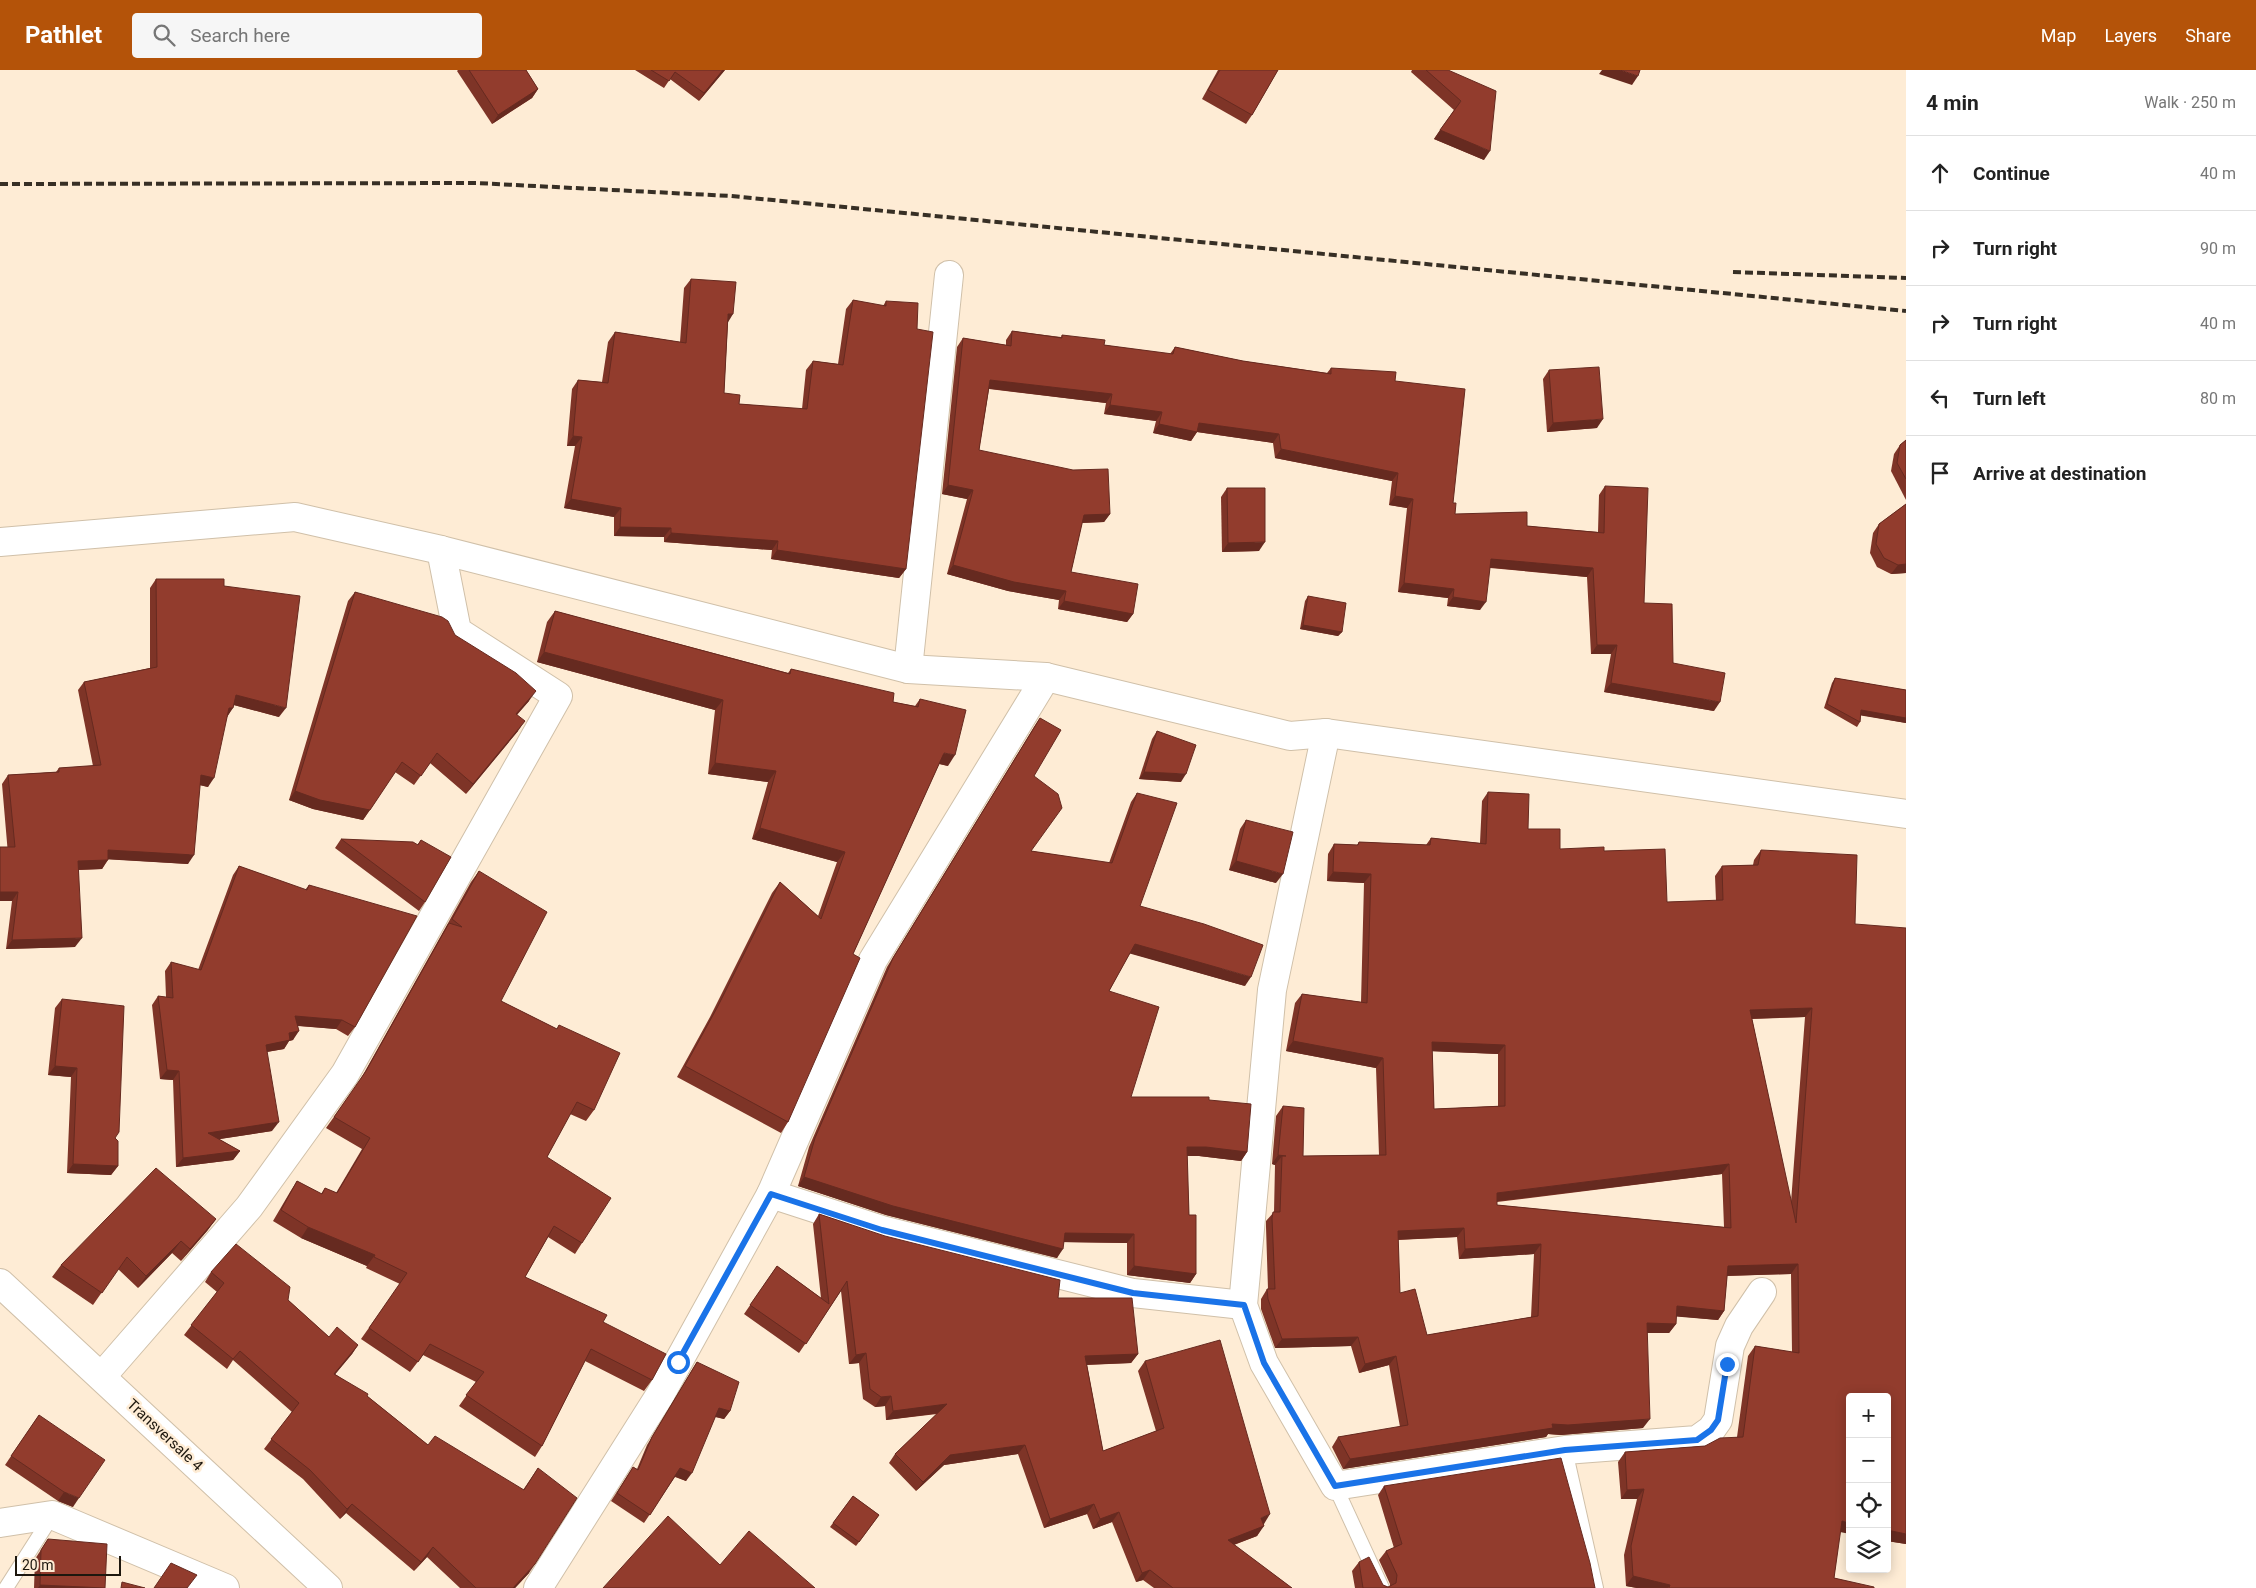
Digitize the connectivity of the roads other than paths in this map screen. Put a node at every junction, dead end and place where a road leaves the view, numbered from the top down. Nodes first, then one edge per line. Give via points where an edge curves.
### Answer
1 (949, 275) dead end
2 (0, 542) edge
3 (441, 550) junction
4 (908, 669) junction
5 (1046, 677) junction
6 (1326, 733) junction
7 (1906, 814) edge
8 (771, 1194) junction
9 (0, 1283) edge
10 (1762, 1292) dead end
11 (1244, 1305) junction
12 (102, 1376) junction
13 (1565, 1450) junction
14 (1335, 1486) junction
15 (52, 1515) junction
16 (0, 1523) edge
17 (6, 1588) edge
18 (225, 1588) edge
19 (328, 1588) edge
20 (538, 1588) edge
21 (1382, 1588) edge
22 (1596, 1588) edge

1 - 4 street
2 - 3 street via 295,518
3 - 4 street
3 - 12 street via 456,631 558,696 345,1074 249,1207
4 - 5 street
5 - 6 street via 1290,736
5 - 8 street via 873,960
6 - 7 street
6 - 11 street via 1272,990
8 - 11 street via 882,1230 1133,1293
8 - 20 street via 660,1395
9 - 12 street, Transversale 4
10 - 13 street via 1730,1346 1718,1420 1711,1430 1697,1440
11 - 14 street via 1264,1363
12 - 19 street, Transversale 4
13 - 14 street
13 - 22 lane
14 - 21 lane
15 - 16 street
15 - 17 lane
15 - 18 street

